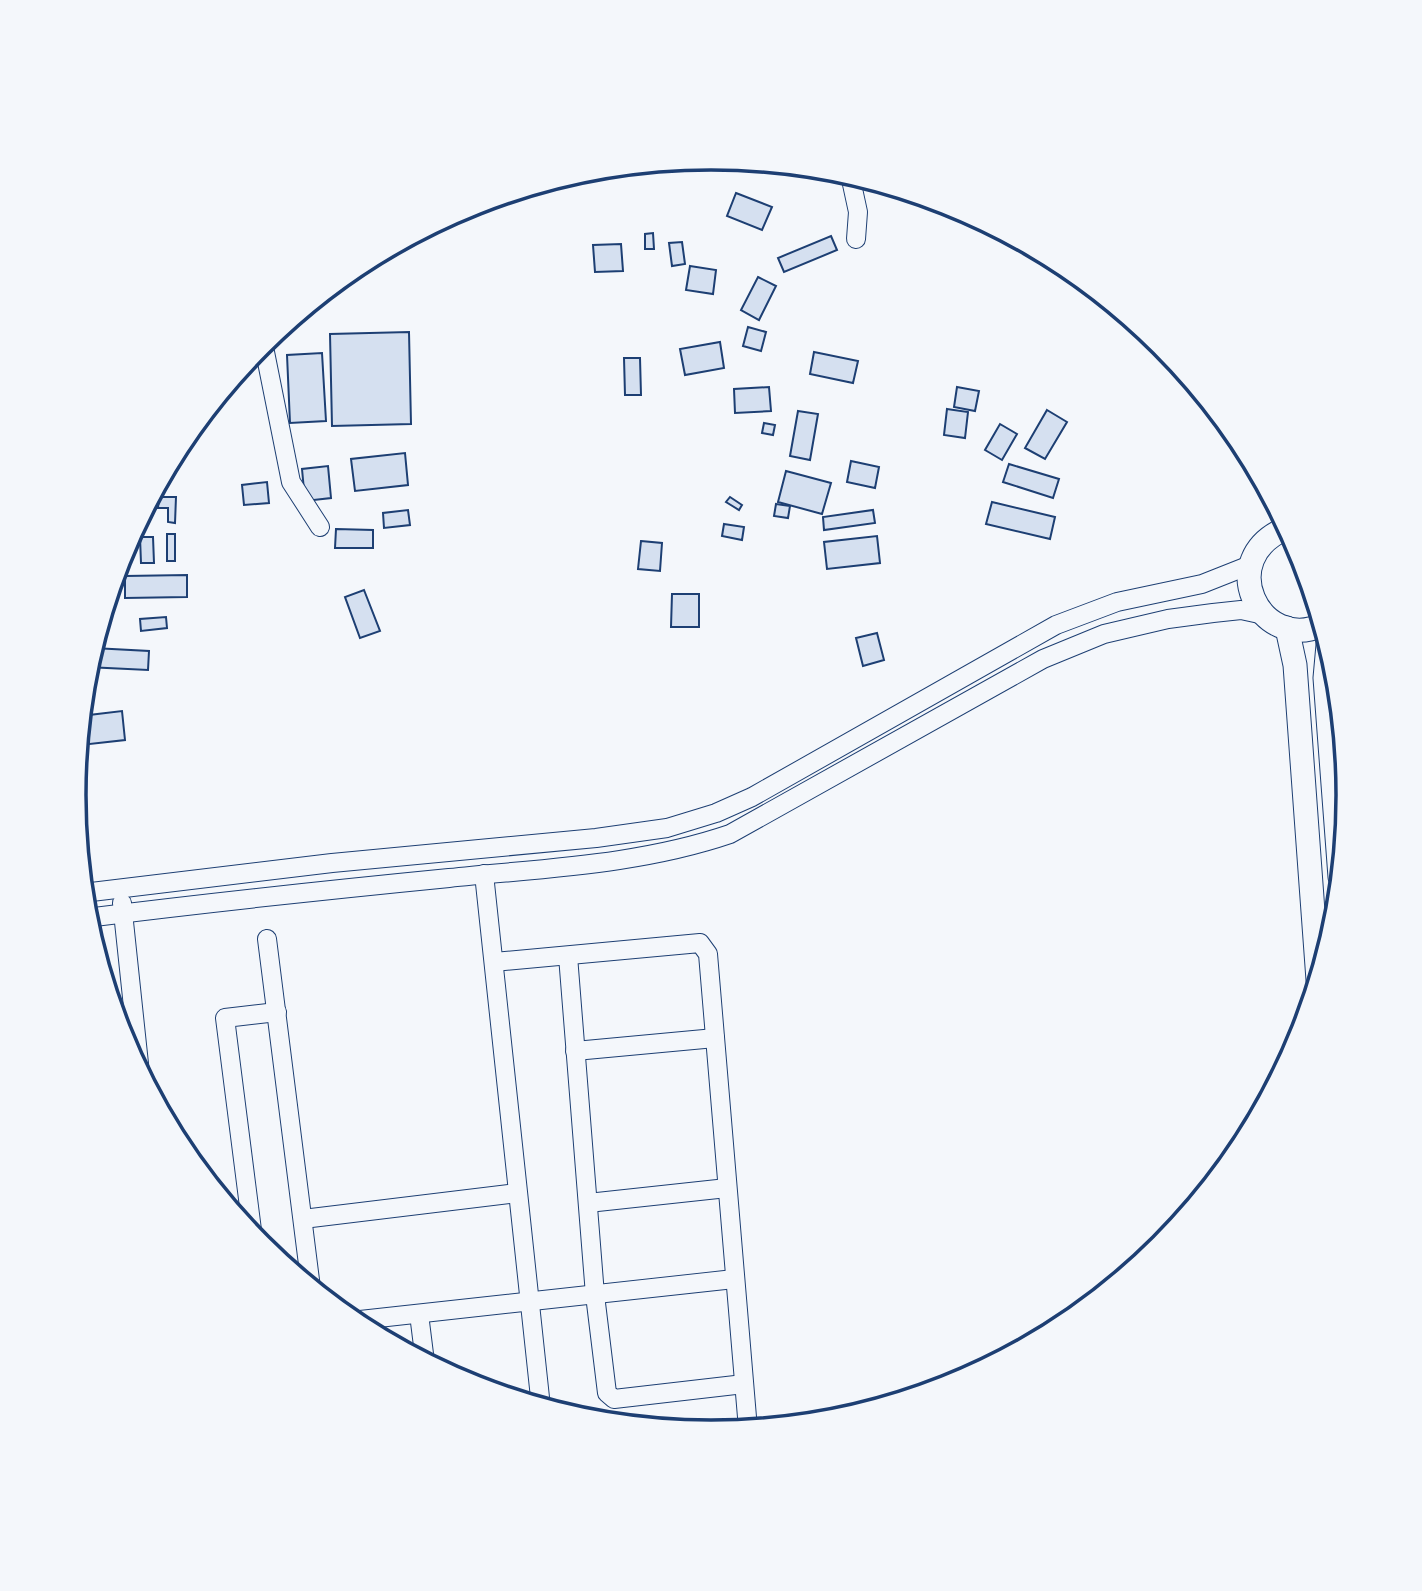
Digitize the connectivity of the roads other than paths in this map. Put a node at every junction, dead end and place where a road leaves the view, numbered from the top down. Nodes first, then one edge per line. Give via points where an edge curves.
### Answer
1 (853, 187) edge
2 (856, 239) dead end
3 (266, 356) edge
4 (320, 527) dead end
5 (1278, 532) edge
6 (1250, 565) junction
7 (1264, 615) junction
8 (1287, 628) junction
9 (1313, 629) edge
10 (1325, 681) edge
11 (1335, 817) edge
12 (484, 874) junction
13 (120, 889) junction
14 (94, 892) edge
15 (123, 913) junction
16 (98, 916) edge
17 (268, 939) dead end
18 (1316, 953) edge
19 (568, 956) junction
20 (494, 962) junction
21 (277, 1012) junction
22 (715, 1038) junction
23 (137, 1043) edge
24 (575, 1051) junction
25 (727, 1188) junction
26 (517, 1193) junction
27 (588, 1203) junction
28 (250, 1218) edge
29 (303, 1219) junction
30 (309, 1275) edge
31 (734, 1279) junction
32 (595, 1295) junction
33 (529, 1302) junction
34 (419, 1314) junction
35 (370, 1319) edge
36 (424, 1350) edge
37 (744, 1384) junction
38 (540, 1396) edge
39 (747, 1419) edge

1 - 2 street via 858,212
3 - 4 street via 292,482
5 - 6 main road via 1263,542
6 - 7 main road via 1253,600
6 - 13 street via 1202,584 1117,602 1056,625 752,797 667,828
7 - 8 main road
7 - 12 street via 1241,610 1168,619 1092,639 1043,659 730,834 692,847 610,862
8 - 9 main road
8 - 18 main road via 1295,665
10 - 11 main road
12 - 15 street
12 - 20 street
13 - 14 street
13 - 15 street
15 - 16 street
15 - 23 street
17 - 21 street
19 - 20 street
19 - 22 street via 700,943 708,954
19 - 24 street
20 - 26 street
21 - 28 street via 225,1018
21 - 29 street
22 - 24 street
22 - 25 street
24 - 27 street
25 - 27 street
25 - 31 street
26 - 29 street
26 - 33 street
27 - 32 street
29 - 30 street
31 - 32 street
31 - 37 street
32 - 33 street
32 - 37 street via 607,1393 614,1399
33 - 34 street
33 - 38 street
34 - 35 street
34 - 36 street
37 - 39 street

